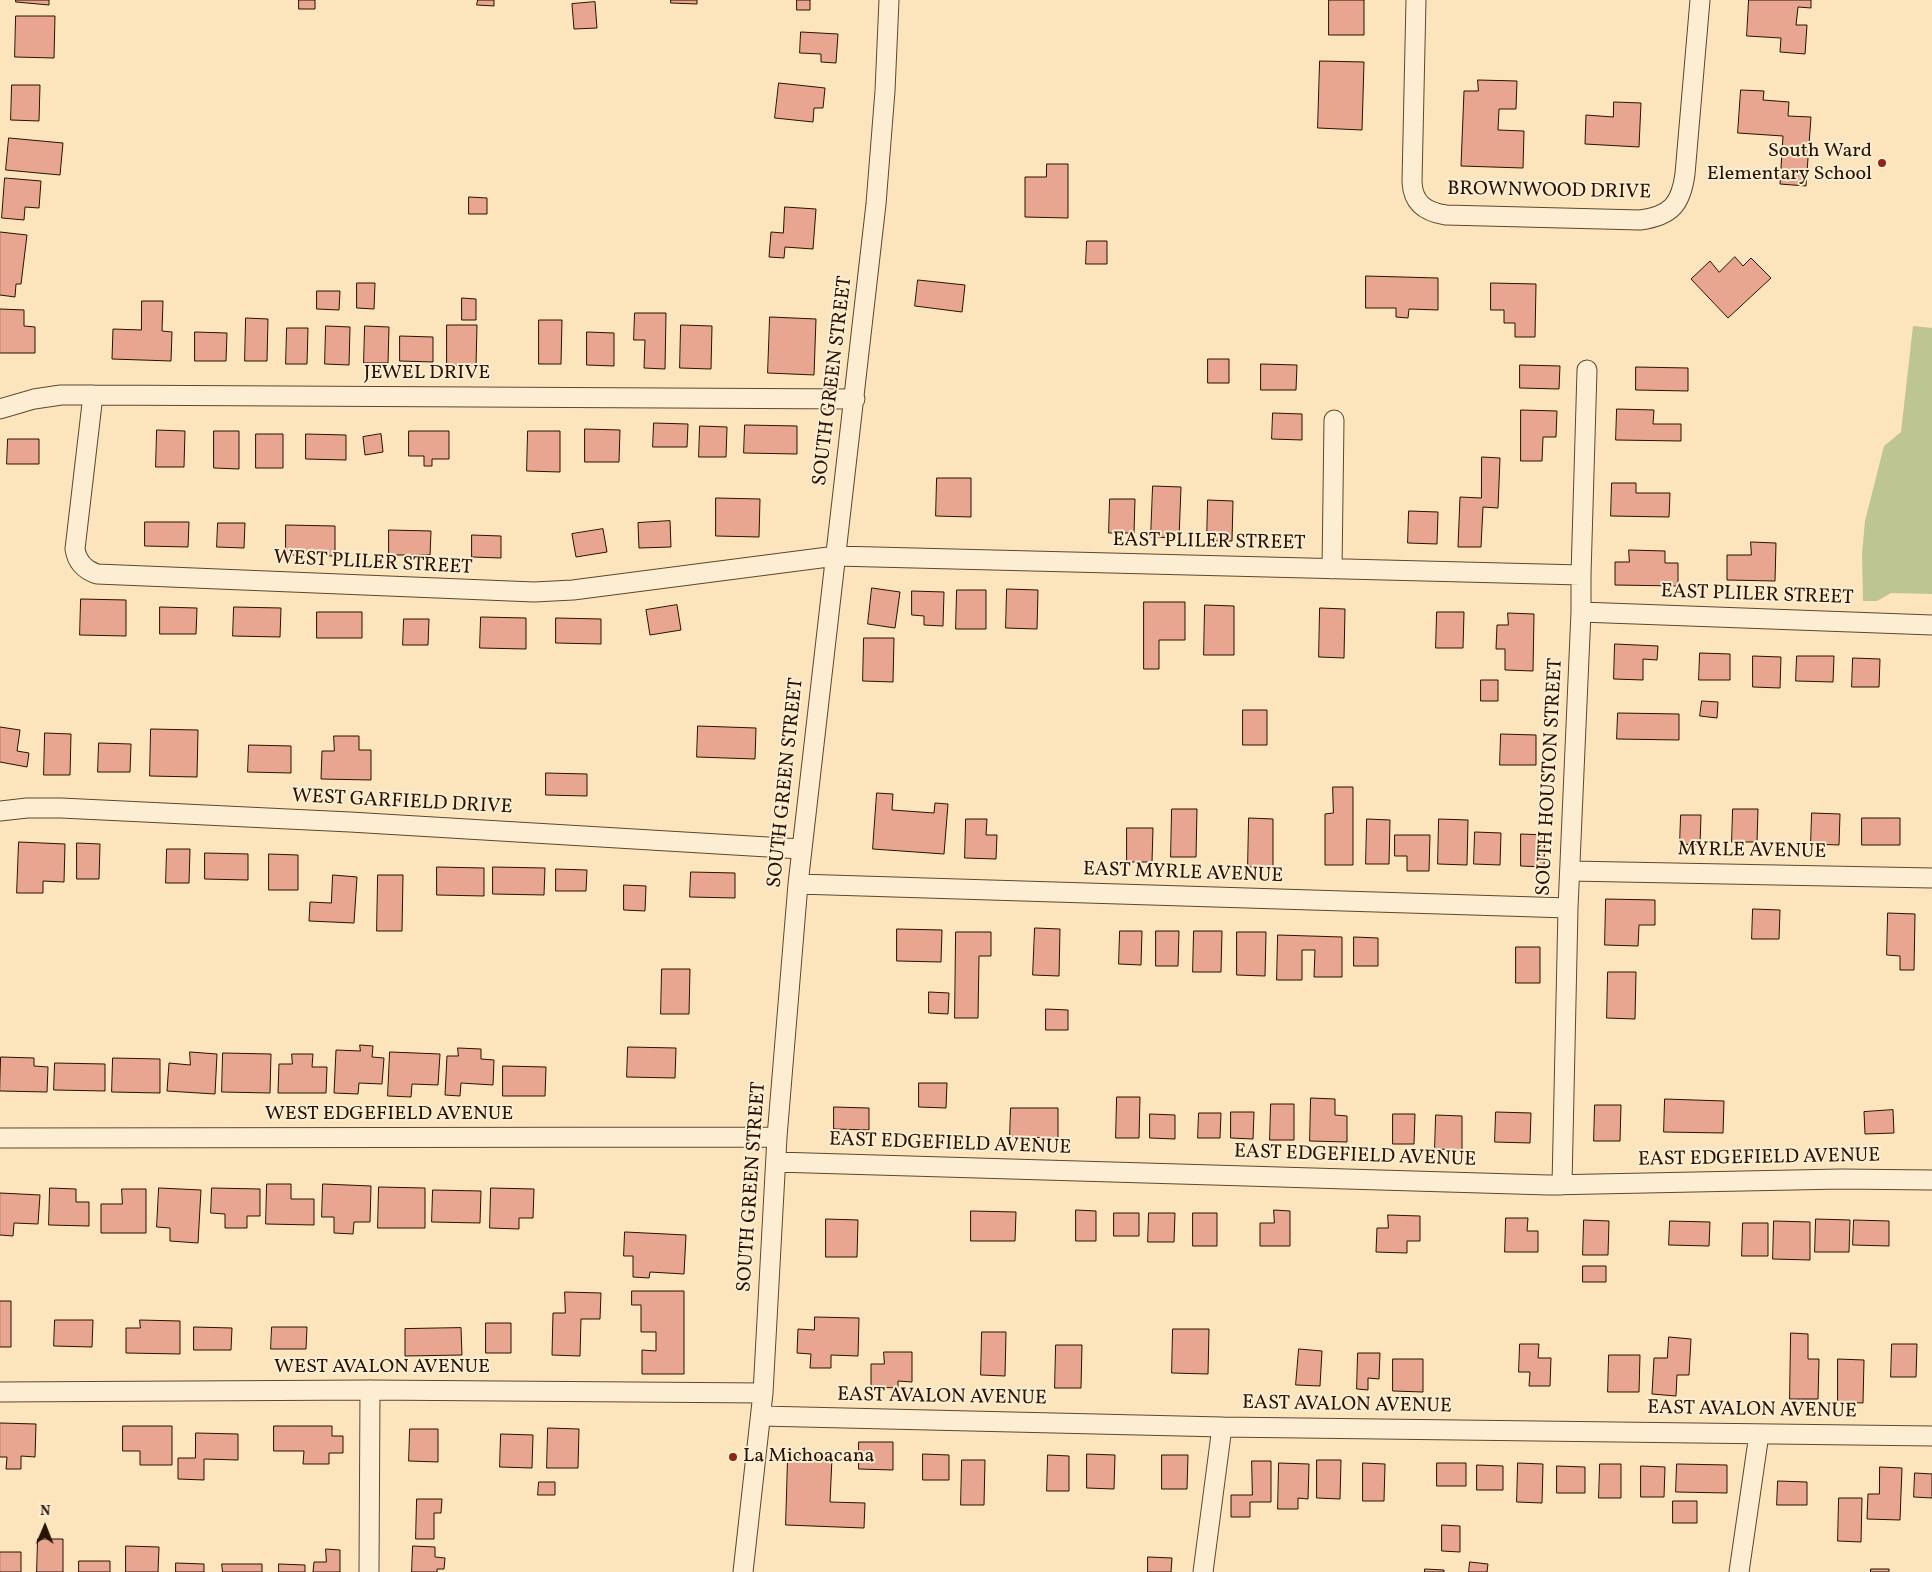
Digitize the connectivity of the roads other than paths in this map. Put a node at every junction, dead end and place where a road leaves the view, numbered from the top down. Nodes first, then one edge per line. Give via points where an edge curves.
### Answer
1 (890, 0) edge
2 (1416, 0) edge
3 (1700, 0) edge
4 (1587, 370) dead end
5 (93, 395) junction
6 (855, 399) junction
7 (0, 409) edge
8 (1334, 420) dead end
9 (836, 556) junction
10 (1332, 569) junction
11 (1581, 575) junction
12 (1581, 612) junction
13 (1932, 625) edge
14 (0, 811) edge
15 (801, 849) junction
16 (1570, 871) junction
17 (1932, 878) edge
18 (798, 884) junction
19 (1568, 908) junction
20 (778, 1136) junction
21 (0, 1138) edge
22 (776, 1162) junction
23 (1932, 1180) edge
24 (1562, 1185) junction
25 (370, 1390) junction
26 (0, 1392) edge
27 (763, 1393) junction
28 (761, 1416) junction
29 (1222, 1427) junction
30 (1759, 1434) junction
31 (1932, 1436) edge
32 (369, 1572) edge
33 (743, 1572) edge
34 (1202, 1572) edge
35 (1739, 1572) edge

1 - 6 street, SOUTH GREEN STREET via 879,179
2 - 3 street, BROWNWOOD DRIVE via 1412,182 1414,196 1421,206 1446,215 1640,220 1658,217 1670,210 1682,190
4 - 11 street, SOUTH HOUSTON STREET
5 - 6 street, JEWEL DRIVE
5 - 7 street, JEWEL DRIVE via 34,399
5 - 9 street, WEST PLILER STREET via 75,549 83,567 97,574 534,592 573,590
6 - 9 street, SOUTH GREEN STREET
8 - 10 street
9 - 10 street, EAST PLILER STREET
9 - 15 street, SOUTH GREEN STREET
10 - 11 street, EAST PLILER STREET
11 - 12 street, SOUTH HOUSTON STREET
12 - 13 street, EAST PLILER STREET
12 - 16 street, SOUTH HOUSTON STREET
14 - 15 street, WEST GARFIELD DRIVE via 61,808
15 - 18 street, SOUTH GREEN STREET
16 - 17 street, MYRLE AVENUE
16 - 19 street, SOUTH HOUSTON STREET
18 - 19 street, EAST MYRLE AVENUE
18 - 20 street, SOUTH GREEN STREET
19 - 24 street, SOUTH HOUSTON STREET
20 - 21 street, WEST EDGEFIELD AVENUE
20 - 22 street, SOUTH GREEN STREET
22 - 24 street, EAST EDGEFIELD AVENUE
22 - 27 street, SOUTH GREEN STREET
23 - 24 street, EAST EDGEFIELD AVENUE
25 - 26 street, WEST AVALON AVENUE
25 - 27 street, WEST AVALON AVENUE
25 - 32 street
27 - 28 street, SOUTH GREEN STREET
28 - 29 street, EAST AVALON AVENUE
28 - 33 street, SOUTH GREEN STREET
29 - 30 street, EAST AVALON AVENUE
29 - 34 street
30 - 31 street, EAST AVALON AVENUE
30 - 35 street

